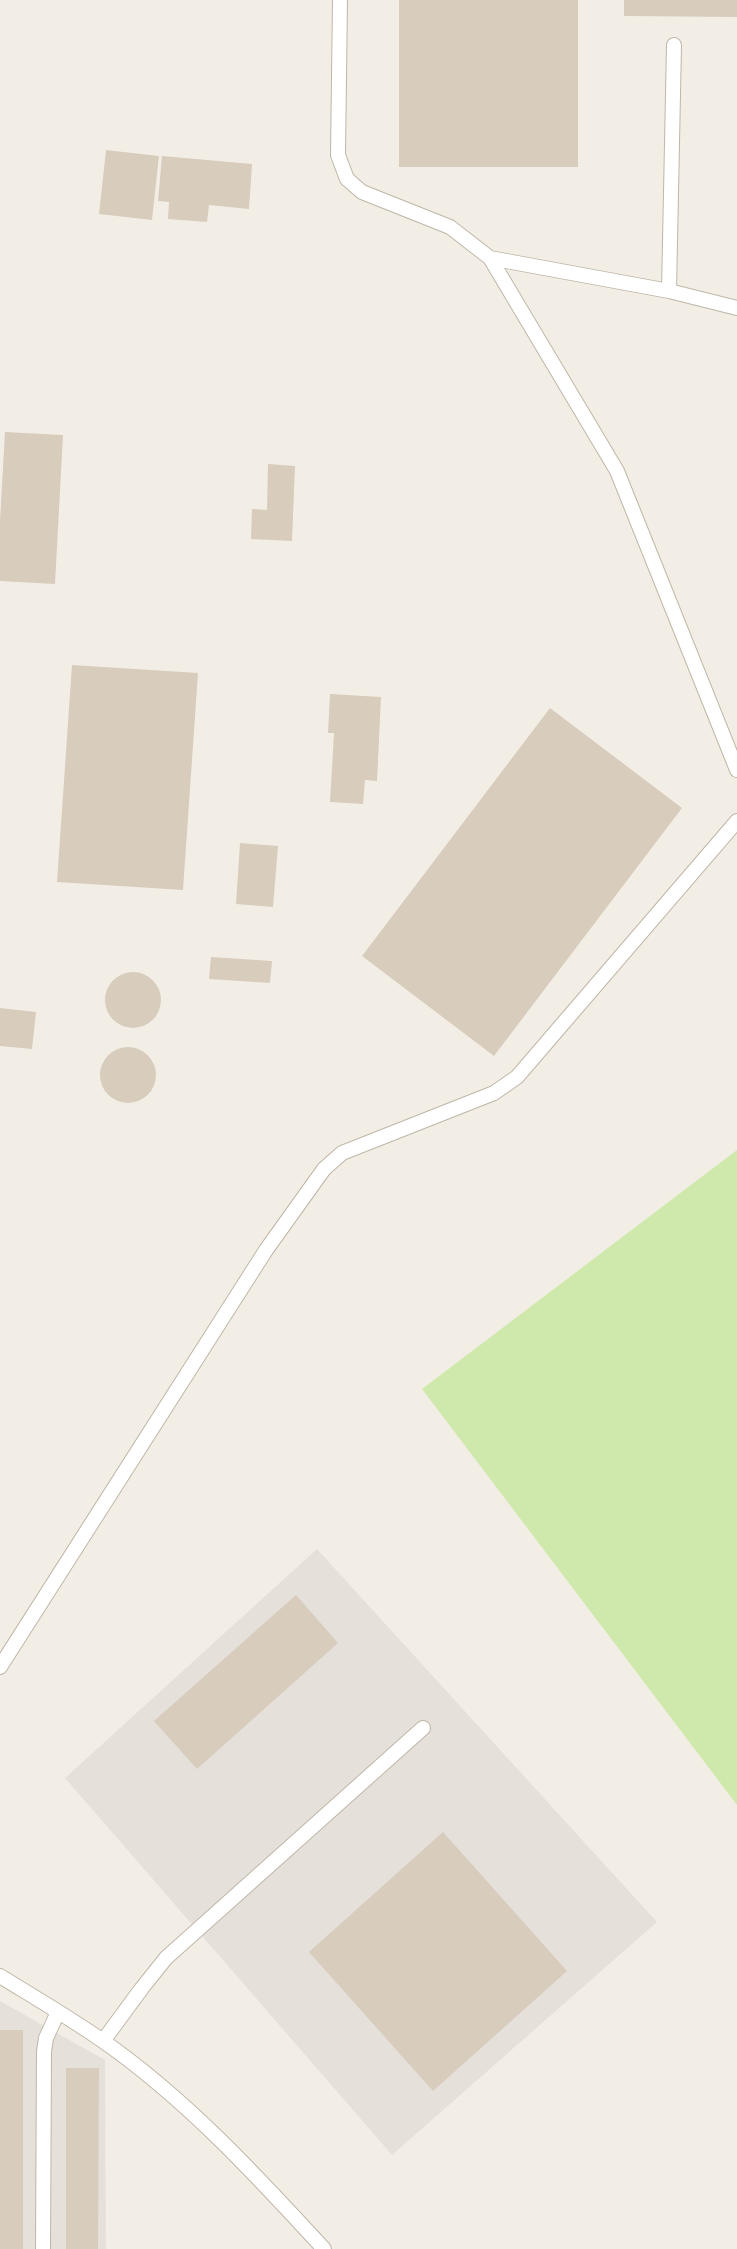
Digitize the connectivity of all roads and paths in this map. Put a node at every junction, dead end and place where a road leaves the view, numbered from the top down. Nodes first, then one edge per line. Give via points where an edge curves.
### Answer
1 (340, 0) edge
2 (674, 45) dead end
3 (490, 258) junction
4 (669, 292) junction
5 (737, 308) edge
6 (737, 770) edge
7 (737, 821) edge
8 (0, 1666) edge
9 (422, 1728) dead end
10 (0, 1976) edge
11 (58, 2012) junction
12 (103, 2041) junction
13 (44, 2249) edge
14 (324, 2249) edge

1 - 3 lane via 338,155 347,179 362,192 450,227
2 - 4 lane
3 - 4 lane
3 - 6 lane via 617,471
4 - 5 lane
7 - 8 lane via 517,1077 494,1093 342,1153 324,1169 266,1250
9 - 12 lane via 166,1958
10 - 11 lane
11 - 12 lane
11 - 13 lane via 46,2038 44,2052
12 - 14 lane via 250,2168

